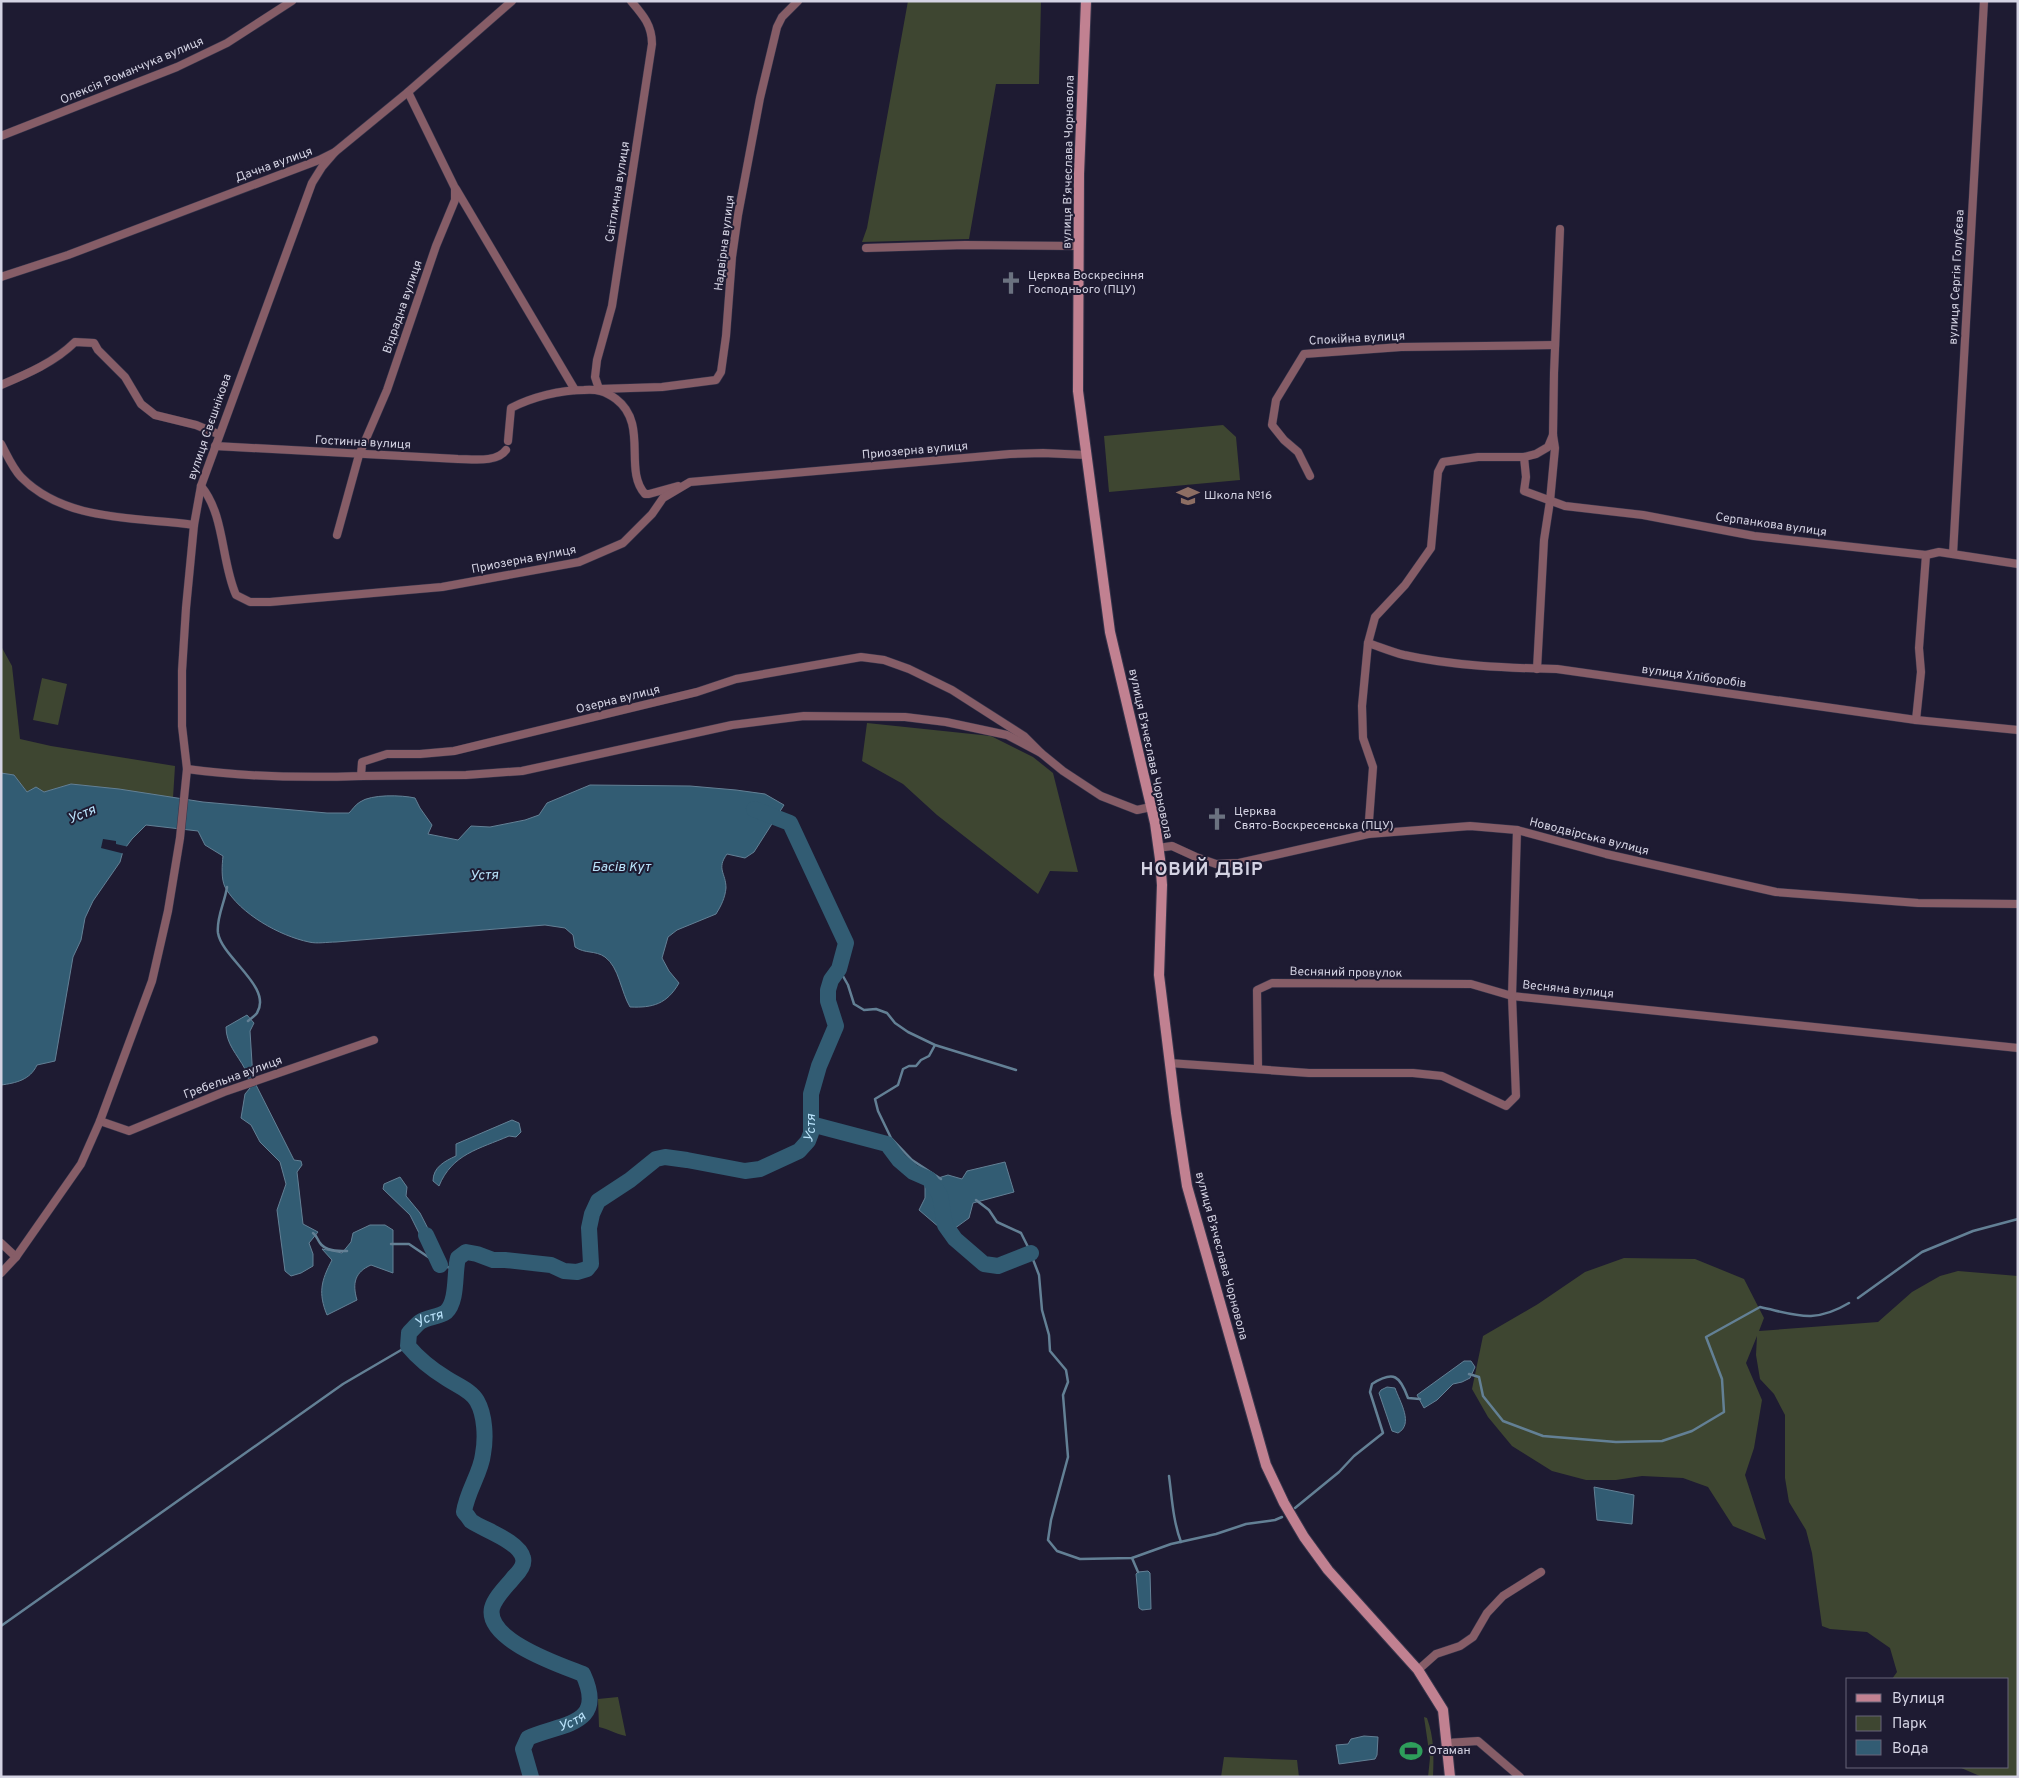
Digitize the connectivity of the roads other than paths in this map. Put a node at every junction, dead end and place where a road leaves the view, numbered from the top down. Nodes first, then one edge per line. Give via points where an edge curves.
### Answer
1 (292, 1) edge
2 (512, 1) edge
3 (631, 1) edge
4 (798, 1) edge
5 (1086, 1) edge
6 (1984, 1) edge
7 (408, 92) junction
8 (1, 136) edge
9 (334, 152) junction
10 (455, 188) junction
11 (1560, 229) dead end
12 (1079, 246) junction
13 (866, 248) dead end
14 (1, 277) edge
15 (1555, 345) junction
16 (1, 385) edge
17 (575, 390) junction
18 (599, 390) junction
19 (218, 434) junction
20 (1553, 435) junction
21 (508, 441) dead end
22 (1, 444) edge
23 (215, 446) junction
24 (506, 450) dead end
25 (359, 455) junction
26 (1086, 455) junction
27 (1524, 457) junction
28 (1310, 476) dead end
29 (690, 482) junction
30 (201, 486) junction
31 (1550, 501) junction
32 (194, 525) junction
33 (337, 535) dead end
34 (1953, 554) junction
35 (1926, 555) junction
36 (2018, 564) edge
37 (1368, 644) junction
38 (1537, 669) junction
39 (1916, 720) junction
40 (2018, 730) edge
41 (1041, 753) junction
42 (187, 769) junction
43 (361, 776) junction
44 (1151, 807) junction
45 (1517, 830) junction
46 (1368, 834) junction
47 (1158, 848) junction
48 (2018, 904) edge
49 (1512, 996) junction
50 (374, 1040) dead end
51 (2018, 1048) edge
52 (1169, 1063) junction
53 (1258, 1068) junction
54 (100, 1121) junction
55 (1, 1243) edge
56 (16, 1257) junction
57 (1, 1273) edge
58 (1541, 1572) dead end
59 (1418, 1670) junction
60 (1447, 1743) junction
61 (1450, 1777) edge
62 (1520, 1777) edge

1 - 8 street, Олексія Романчука вулиця via 226,43 177,67
2 - 7 street, Дачна вулиця
3 - 18 street, Світлична вулиця via 649,24 652,44 612,306 597,360 595,377
4 - 18 street, Надвірна вулиця via 777,27 760,98 735,237 721,372 716,380
5 - 12 main road, вулиця Вʼячеслава Чорновола
6 - 34 street, вулиця Сергія Голубєва
7 - 9 street, Дачна вулиця
7 - 10 street
9 - 14 street, Дачна вулиця via 302,168
9 - 19 street, вулиця Свєшнікова via 312,183
10 - 17 street
10 - 25 street, Відрадна вулиця via 455,200 387,390
11 - 15 street
12 - 13 street
12 - 26 main road, вулиця Вʼячеслава Чорновола via 1076,372
15 - 20 street
15 - 28 street, Спокійна вулиця via 1401,347 1304,354 1276,400 1272,425 1298,452
16 - 19 street via 39,367 75,342 94,343 124,377 141,404 155,415
17 - 18 street
17 - 21 street via 522,402 511,408
18 - 29 street via 621,403 631,419 637,474 645,494
19 - 23 street, вулиця Свєшнікова
20 - 27 street via 1548,447
20 - 31 street via 1555,448
22 - 32 street via 20,476 43,495 62,504 133,520
23 - 25 street, Гостинна вулиця
23 - 30 street, вулиця Свєшнікова
24 - 25 street, Гостинна вулиця via 502,455 478,459
25 - 33 street, Відрадна вулиця
26 - 29 street, Приозерна вулиця via 1010,454
26 - 44 main road, вулиця Вʼячеслава Чорновола via 1110,632
27 - 31 street, Серпанкова вулиця via 1524,491
27 - 37 street via 1478,457 1443,462 1438,472 1431,548 1375,617
29 - 30 street, Приозерна вулиця via 663,498 623,543 579,562 442,587 335,598 250,602 236,595 229,580 210,497
30 - 32 street, вулиця Свєшнікова
31 - 35 street, Серпанкова вулиця via 1754,536
31 - 38 street via 1544,540
32 - 42 street, вулиця Свєшнікова via 182,671 182,726
34 - 35 street, Серпанкова вулиця via 1939,552
34 - 36 street, Серпанкова вулиця
35 - 39 street
37 - 38 street, вулиця Хліборобів via 1403,655 1440,661
37 - 46 street via 1362,706 1363,738 1373,767
38 - 39 street, вулиця Хліборобів via 1557,669
39 - 40 street, вулиця Хліборобів
41 - 43 street via 1007,735 946,722 905,717 804,716 732,725 522,771
41 - 43 street, Озерна вулиця via 1024,736 952,690 910,669 884,660 861,658 736,679 696,692 463,749 387,754 362,762
41 - 44 street via 1101,796 1136,810
42 - 43 street via 304,778
42 - 54 street, вулиця Свєшнікова via 168,911 152,981
44 - 47 main road, вулиця Вʼячеслава Чорновола
45 - 46 street, Новодвірська вулиця via 1470,826
45 - 48 street, Новодвірська вулиця via 1606,854 1776,892 1918,903
45 - 49 street
46 - 47 street, Новодвірська вулиця via 1239,863 1216,864 1172,846
47 - 52 main road, вулиця Вʼячеслава Чорновола via 1162,885 1159,975
49 - 51 street, Весняна вулиця
49 - 53 street, Весняний провулок via 1471,984 1272,983 1257,990
49 - 53 street, Весняна вулиця via 1516,1096 1506,1106 1442,1076 1309,1073
50 - 54 street, Гребельна вулиця via 246,1084 129,1131
52 - 53 street, Весняна вулиця
52 - 59 main road, вулиця Вʼячеслава Чорновола via 1187,1186 1266,1465 1304,1537 1328,1570
54 - 56 street, вулиця Свєшнікова via 81,1164
55 - 56 street
56 - 57 street, вулиця Свєшнікова
58 - 59 street via 1503,1596 1487,1613 1473,1637 1460,1646 1436,1654
59 - 60 main road, вулиця Вʼячеслава Чорновола via 1443,1710
60 - 61 main road, вулиця Вʼячеслава Чорновола
60 - 62 street via 1478,1741

